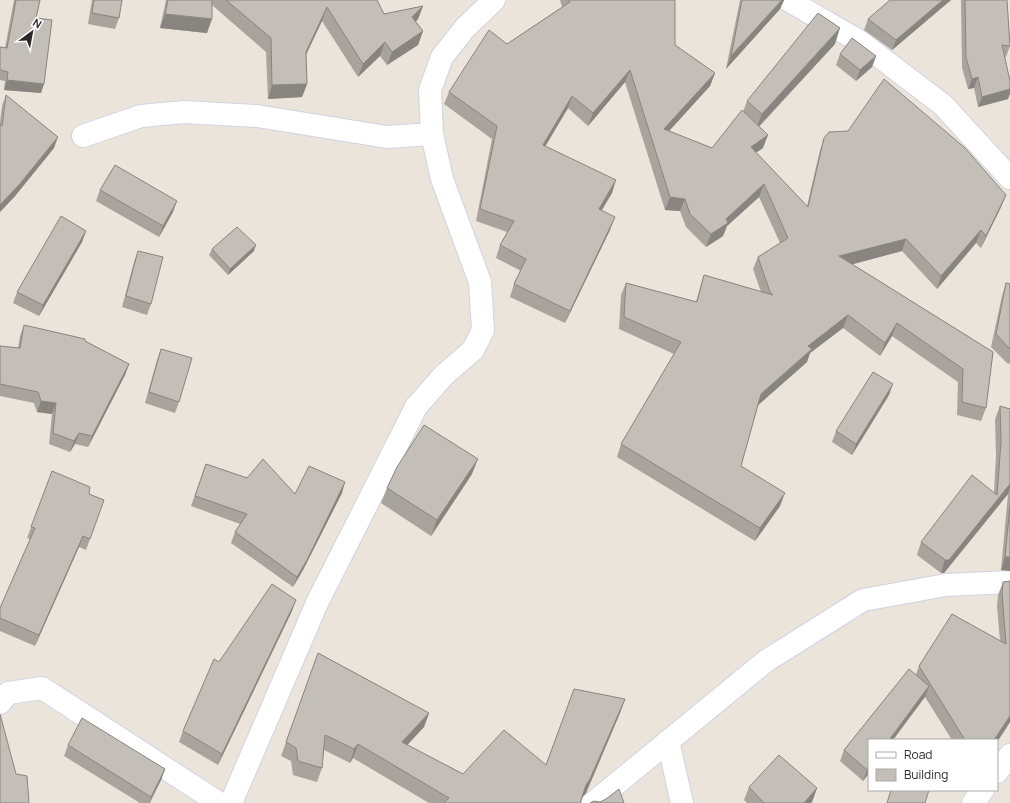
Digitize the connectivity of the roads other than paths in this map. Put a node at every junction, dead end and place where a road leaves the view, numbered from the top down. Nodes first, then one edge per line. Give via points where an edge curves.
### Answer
1 (494, 0) edge
2 (788, 0) edge
3 (432, 134) junction
4 (83, 136) dead end
5 (1010, 178) edge
6 (1010, 582) edge
7 (0, 703) edge
8 (668, 741) junction
9 (1010, 755) edge
10 (998, 771) edge
11 (982, 791) edge
12 (220, 803) edge
13 (231, 803) edge
14 (593, 803) edge
15 (682, 803) edge
16 (973, 803) edge

1 - 3 street via 465,28 442,57 430,90
2 - 5 street via 859,41 943,105
3 - 4 street via 387,137 257,116 184,112 141,116
3 - 13 street via 442,179 480,282 483,330 473,350 444,375 416,407 318,603
6 - 8 street via 946,585 863,600 766,660
7 - 12 street via 8,693 42,688
8 - 14 street
8 - 15 street
9 - 10 street
11 - 16 street

